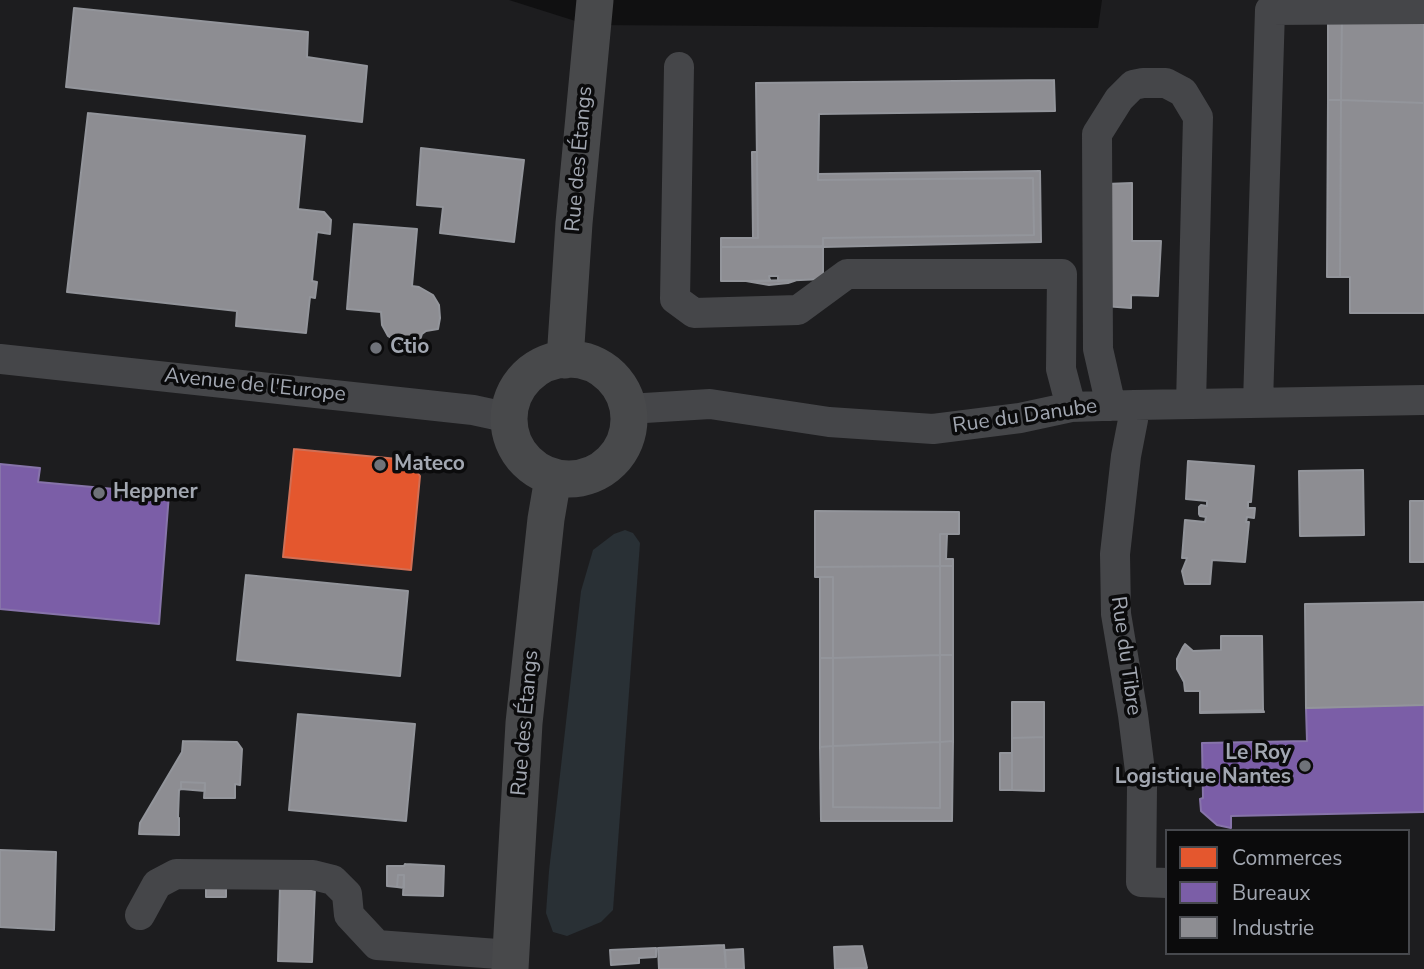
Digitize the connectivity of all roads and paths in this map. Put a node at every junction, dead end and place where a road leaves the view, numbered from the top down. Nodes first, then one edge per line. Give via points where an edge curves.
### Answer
1 (595, 0) edge
2 (1424, 9) edge
3 (679, 67) dead end
4 (0, 359) edge
5 (565, 360) junction
6 (1424, 400) edge
7 (1258, 403) junction
8 (1191, 404) junction
9 (1122, 405) junction
10 (1071, 407) junction
11 (628, 409) junction
12 (510, 418) junction
13 (553, 478) junction
14 (1165, 883) edge
15 (140, 915) dead end
16 (441, 960) edge
17 (511, 962) edge

1 - 5 main road, Rue des Étangs
2 - 7 street via 1270,10
3 - 10 street via 675,299 694,313 797,310 847,274 1062,274 1061,369
4 - 12 street, Avenue de l'Europe via 473,410
5 - 11 main road via 596,365 611,375
5 - 12 main road via 540,366 523,380 511,400
6 - 7 street, Rue du Danube
7 - 8 street, Rue du Danube
8 - 9 street, Rue du Danube
8 - 9 street via 1198,117 1183,92 1166,83 1143,83 1133,85 1119,99 1097,134 1098,349
9 - 10 street, Rue du Danube
9 - 14 street, Rue du Tibre via 1133,420 1115,554 1116,614 1142,788 1141,882
10 - 11 street, Rue du Danube via 933,429 829,422 710,404
11 - 13 main road via 624,444 614,460 579,479
12 - 13 main road via 514,443 525,460
13 - 17 main road, Rue des Étangs via 524,723
15 - 16 street via 157,884 176,874 313,874 333,880 346,894 349,915 377,946
16 - 17 street

